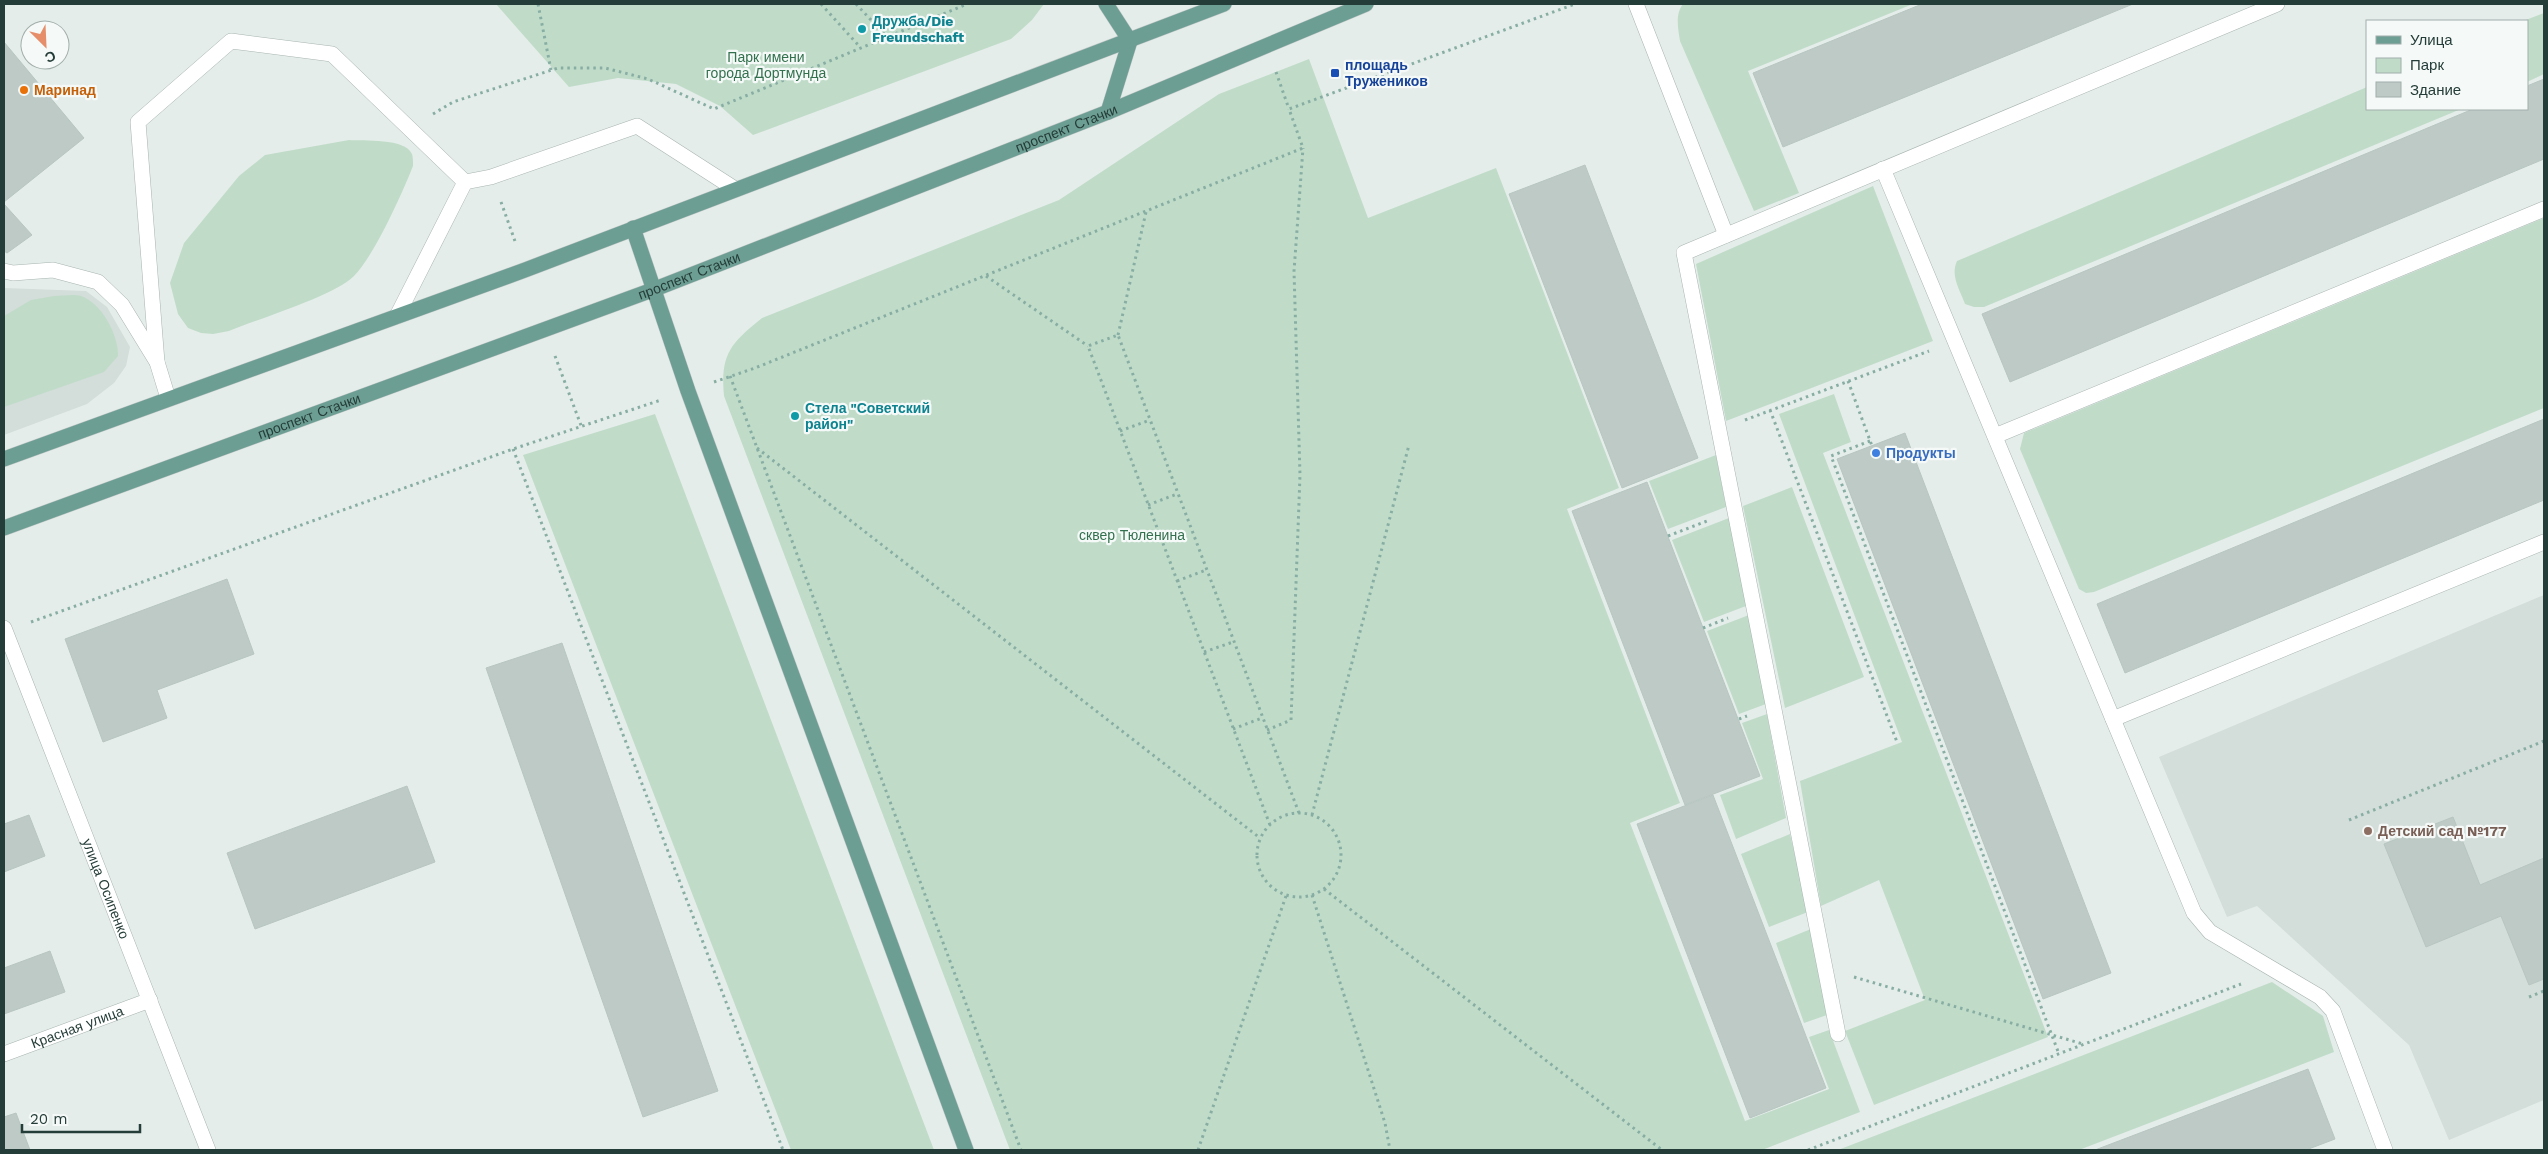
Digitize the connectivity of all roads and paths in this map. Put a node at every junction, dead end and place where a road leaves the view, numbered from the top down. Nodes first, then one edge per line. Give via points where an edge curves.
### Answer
1 (538, 4) edge
2 (820, 4) edge
3 (856, 4) edge
4 (968, 4) edge
5 (1106, 4) edge
6 (1224, 4) edge
7 (1366, 4) edge
8 (1575, 4) edge
9 (1636, 4) edge
10 (2277, 4) edge
11 (886, 36) junction
12 (1130, 41) junction
13 (860, 47) junction
14 (551, 70) junction
15 (1108, 112) junction
16 (410, 128) junction
17 (1303, 148) junction
18 (1883, 169) junction
19 (465, 182) junction
20 (735, 189) junction
21 (2544, 209) edge
22 (1146, 211) junction
23 (633, 228) junction
24 (1726, 235) junction
25 (4, 271) edge
26 (985, 276) junction
27 (655, 289) junction
28 (397, 316) junction
29 (1118, 335) junction
30 (1955, 341) junction
31 (1088, 346) junction
32 (157, 362) junction
33 (730, 376) junction
34 (1848, 380) junction
35 (688, 391) junction
36 (168, 398) junction
37 (1770, 410) junction
38 (1150, 420) junction
39 (1719, 430) junction
40 (1120, 431) junction
41 (1995, 436) junction
42 (1870, 441) junction
43 (1409, 445) dead end
44 (1872, 446) dead end
45 (756, 448) junction
46 (512, 449) junction
47 (4, 458) edge
48 (1178, 494) junction
49 (1148, 505) junction
50 (1735, 511) junction
51 (4, 528) edge
52 (1668, 536) dead end
53 (2544, 542) edge
54 (1206, 570) junction
55 (1177, 581) junction
56 (4, 630) edge
57 (1233, 642) junction
58 (1204, 652) junction
59 (1262, 718) junction
60 (2113, 719) junction
61 (1233, 729) junction
62 (1267, 730) junction
63 (1897, 742) dead end
64 (2544, 742) edge
65 (1299, 813) junction
66 (1312, 815) junction
67 (2349, 820) dead end
68 (1270, 825) junction
69 (1260, 838) junction
70 (1324, 889) junction
71 (1312, 895) junction
72 (1286, 896) junction
73 (1825, 968) junction
74 (2274, 971) junction
75 (2544, 991) edge
76 (2530, 997) dead end
77 (150, 1000) junction
78 (1838, 1034) dead end
79 (2051, 1035) junction
80 (2084, 1044) junction
81 (4, 1054) edge
82 (2059, 1054) junction
83 (208, 1150) edge
84 (783, 1150) edge
85 (966, 1150) edge
86 (1021, 1150) edge
87 (1198, 1150) edge
88 (1390, 1150) edge
89 (1662, 1150) edge
90 (1808, 1150) edge
91 (2384, 1150) edge

1 - 14 path
2 - 13 path
3 - 11 path
4 - 11 path
5 - 12 main road
6 - 12 main road
7 - 15 main road, проспект Стачки
8 - 17 path via 1289,109
9 - 24 street
10 - 18 street
11 - 13 path
12 - 15 main road
12 - 20 main road
13 - 14 path via 714,109 648,79 605,68
14 - 16 path via 453,102
15 - 27 main road, проспект Стачки
16 - 19 street
16 - 32 street via 332,54 231,41 138,122
17 - 22 path
17 - 62 path via 1294,271 1300,475 1291,720
18 - 24 street
18 - 30 street
19 - 20 street via 637,126
19 - 28 street
20 - 23 main road
21 - 41 street
22 - 26 path
22 - 29 path
23 - 27 main road
23 - 28 main road
24 - 39 street via 1684,252
25 - 32 street via 54,270 98,282 122,305
26 - 31 path
26 - 33 path
27 - 35 main road
27 - 51 main road, проспект Стачки
28 - 36 main road
29 - 31 path
29 - 38 path
30 - 34 path
30 - 41 street
31 - 40 path
32 - 36 street
33 - 35 path
33 - 45 path
34 - 37 path
34 - 42 path
35 - 46 path
35 - 85 main road
36 - 47 main road
37 - 39 path
37 - 63 path
38 - 40 path
38 - 48 path
39 - 50 street
40 - 49 path
41 - 60 street
42 - 44 path
42 - 79 path via 1831,456
43 - 66 path
45 - 69 path
45 - 86 path
46 - 56 path
46 - 84 path
48 - 49 path
48 - 54 path
49 - 55 path
50 - 52 path
50 - 73 street
53 - 60 street
54 - 55 path
54 - 57 path
55 - 58 path
56 - 77 street, улица Осипенко
57 - 58 path
57 - 59 path
58 - 61 path
59 - 61 path
59 - 62 path
60 - 74 street via 2194,913 2210,932
61 - 68 path
62 - 65 path
64 - 67 path
65 - 66 path
65 - 68 path via 1281,817
66 - 70 path via 1336,834 1341,849 1340,864
68 - 69 path
69 - 72 path via 1258,866 1264,879
70 - 71 path
70 - 89 path
71 - 72 path
71 - 88 path via 1385,1122
72 - 87 path
73 - 78 street
73 - 79 path
74 - 80 path
74 - 91 street via 2320,997 2333,1011
75 - 76 path
77 - 81 street, Красная улица
77 - 83 street, улица Осипенко
79 - 80 path
79 - 82 path
80 - 82 path
82 - 90 path

